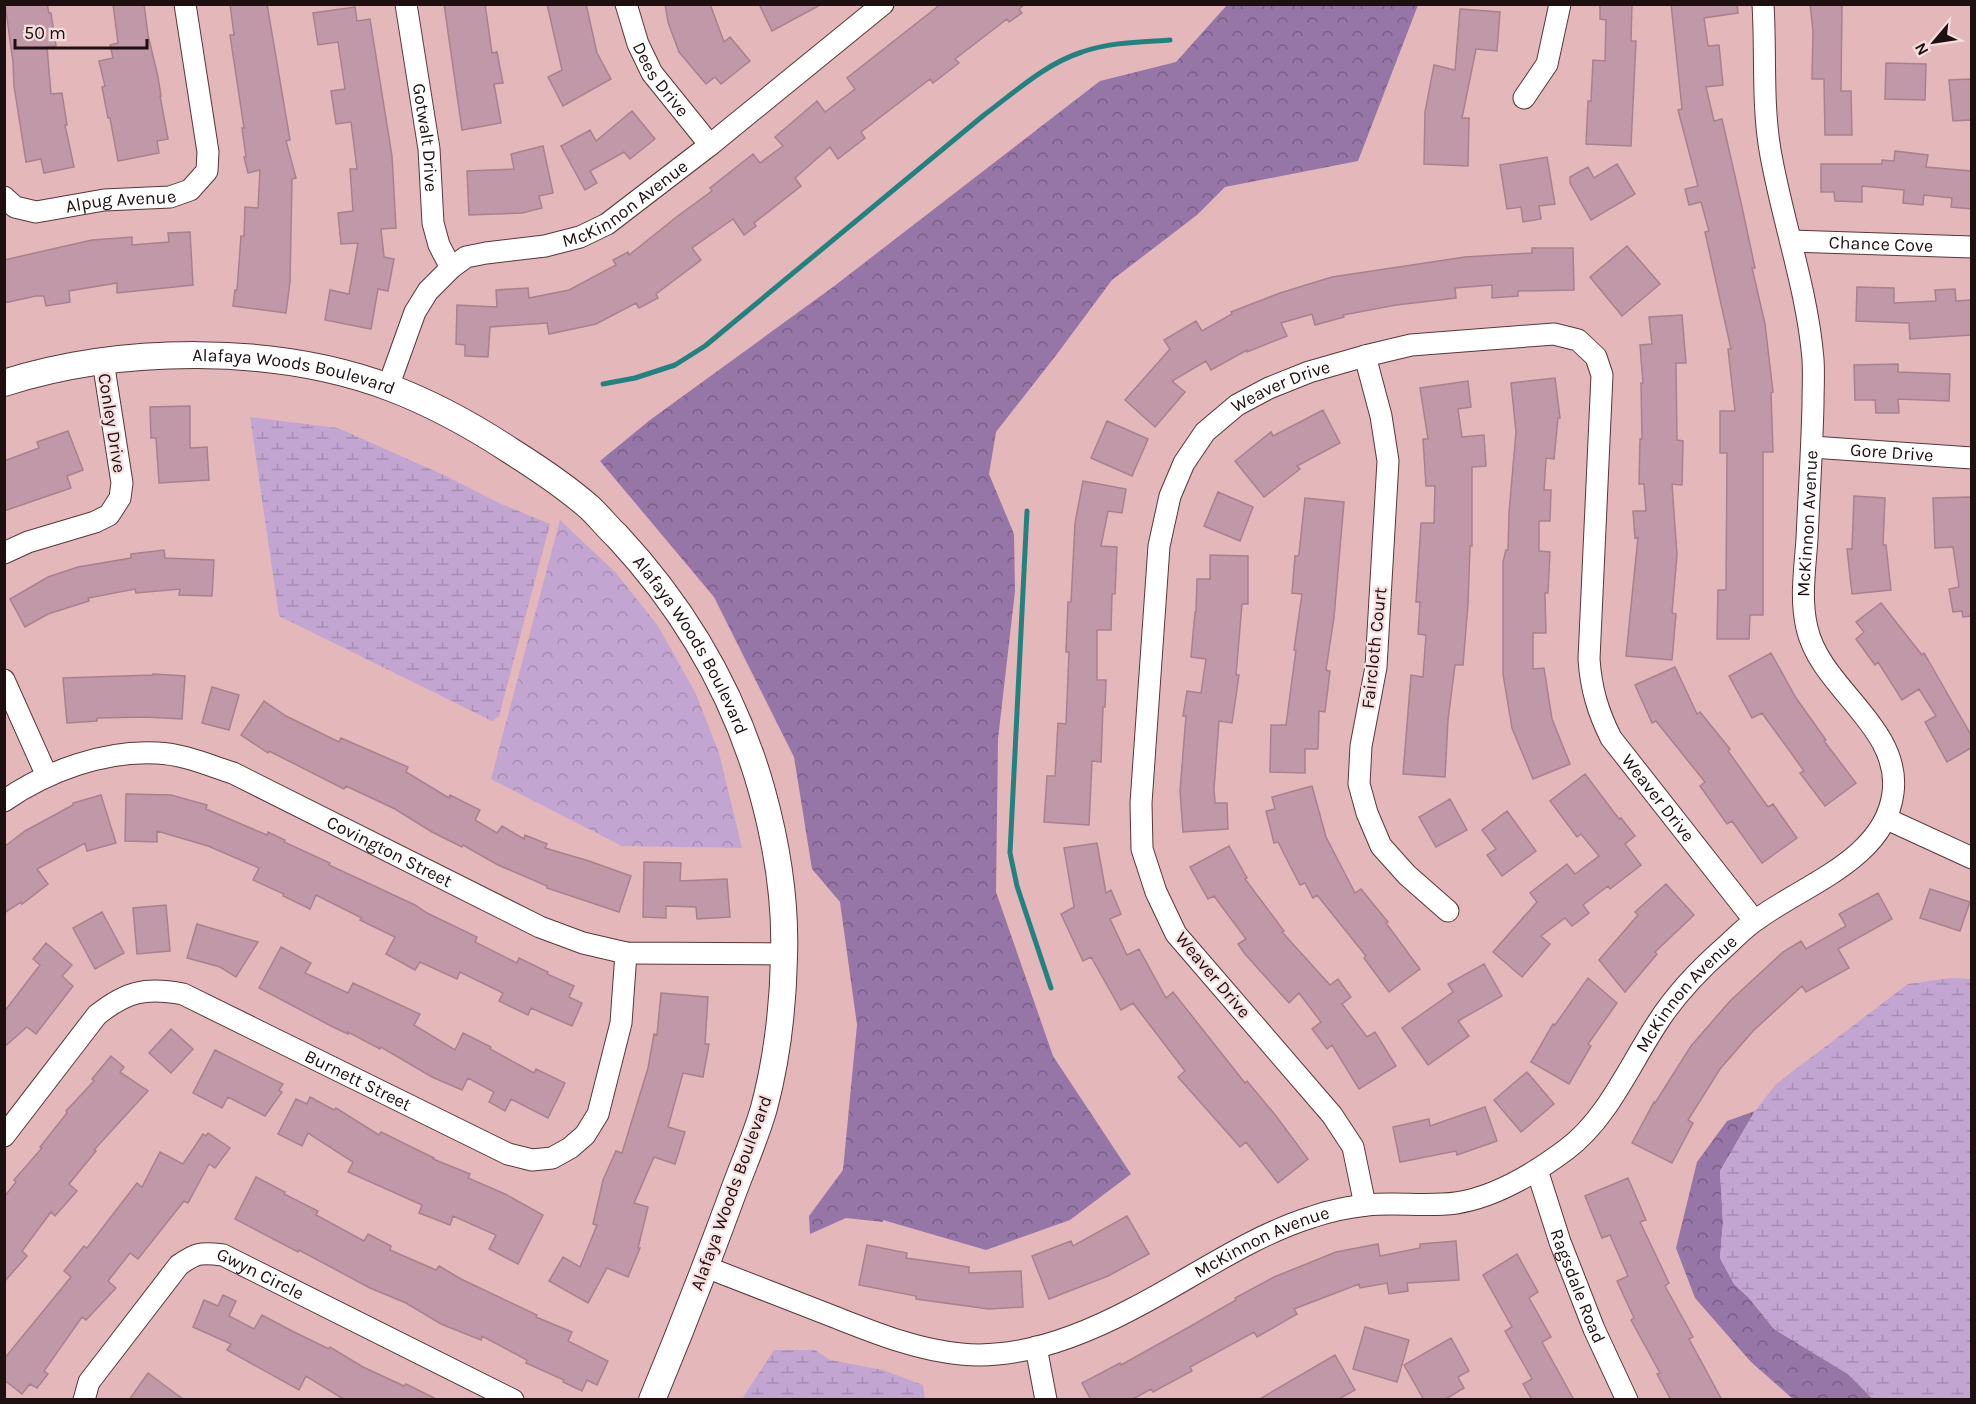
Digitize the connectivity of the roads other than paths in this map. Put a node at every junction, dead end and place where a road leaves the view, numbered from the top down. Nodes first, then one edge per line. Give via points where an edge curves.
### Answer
1 (185, 4) edge
2 (406, 4) edge
3 (626, 4) edge
4 (1560, 4) edge
5 (1763, 4) edge
6 (879, 6) edge
7 (1524, 98) dead end
8 (710, 145) junction
9 (4, 197) edge
10 (1791, 241) junction
11 (1971, 247) edge
12 (451, 268) junction
13 (1365, 356) junction
14 (103, 361) junction
15 (4, 383) edge
16 (388, 387) junction
17 (1812, 447) junction
18 (1971, 458) edge
19 (4, 553) edge
20 (4, 680) edge
21 (47, 777) junction
22 (4, 801) edge
23 (1887, 819) junction
24 (1971, 858) edge
25 (1448, 910) dead end
26 (1754, 920) junction
27 (626, 953) junction
28 (784, 954) junction
29 (4, 1136) edge
30 (1537, 1170) junction
31 (1365, 1205) junction
32 (706, 1267) junction
33 (1036, 1347) junction
34 (486, 1394) edge
35 (84, 1400) edge
36 (513, 1400) edge
37 (652, 1400) edge
38 (1046, 1400) edge
39 (1628, 1400) edge

1 - 9 street, Alpug Avenue via 208,152 207,171 190,190 171,197 104,200 36,212 15,207
2 - 12 street, Gotwalt Drive via 429,149 433,223
3 - 8 street, Dees Drive via 652,73
4 - 7 street via 1547,64
5 - 10 street, McKinnon Avenue via 1764,88 1770,149
6 - 8 street, McKinnon Avenue
8 - 12 street, McKinnon Avenue via 607,224 580,237 466,257
10 - 11 street, Chance Cove
10 - 17 street, McKinnon Avenue via 1813,362
12 - 16 street, McKinnon Avenue via 428,291 415,312
13 - 25 street, Faircloth Court via 1388,461 1376,667 1361,746 1359,784 1381,846 1407,875
13 - 26 street, Weaver Drive via 1411,345 1554,334 1578,340 1596,357 1602,375 1591,686 1611,738
13 - 31 street, Weaver Drive via 1309,372 1238,405 1205,432 1184,463 1170,496 1159,546 1141,803 1142,849 1176,934 1332,1115 1353,1147
14 - 15 street, Alafaya Woods Boulevard
14 - 16 street, Alafaya Woods Boulevard via 162,355 253,358
14 - 19 street, Conley Drive via 122,483 120,498 109,515
16 - 28 street, Alafaya Woods Boulevard via 489,437 589,507 645,567 689,626 724,689 751,752 776,848
17 - 18 street, Gore Drive
17 - 23 street, McKinnon Avenue via 1803,602 1807,633 1821,662 1868,720 1893,767 1894,791
20 - 21 street
21 - 22 street, Covington Street
21 - 27 street, Covington Street via 116,756 157,753 189,758 232,773 540,927
23 - 24 street
23 - 26 street, McKinnon Avenue via 1875,839 1850,861
26 - 30 street, McKinnon Avenue via 1702,967 1660,1018 1602,1112 1573,1145
27 - 28 street, Covington Street
27 - 29 street, Burnett Street via 621,1023 598,1114 585,1135 552,1158 531,1160 508,1154 183,994 160,989 136,992 97,1015
28 - 32 street, Alafaya Woods Boulevard via 776,1051 763,1111
30 - 31 street, McKinnon Avenue via 1498,1190 1457,1203
30 - 39 street, Ragsdale Road via 1594,1329
31 - 33 street, McKinnon Avenue via 1312,1217 1262,1238 1132,1310 1084,1333
32 - 33 street, McKinnon Avenue via 878,1334 925,1347 963,1354
32 - 37 street, Alafaya Woods Boulevard
33 - 38 street
34 - 35 street, Gwyn Circle via 222,1255 203,1252 179,1265 89,1382
34 - 36 street, Gwyn Circle

